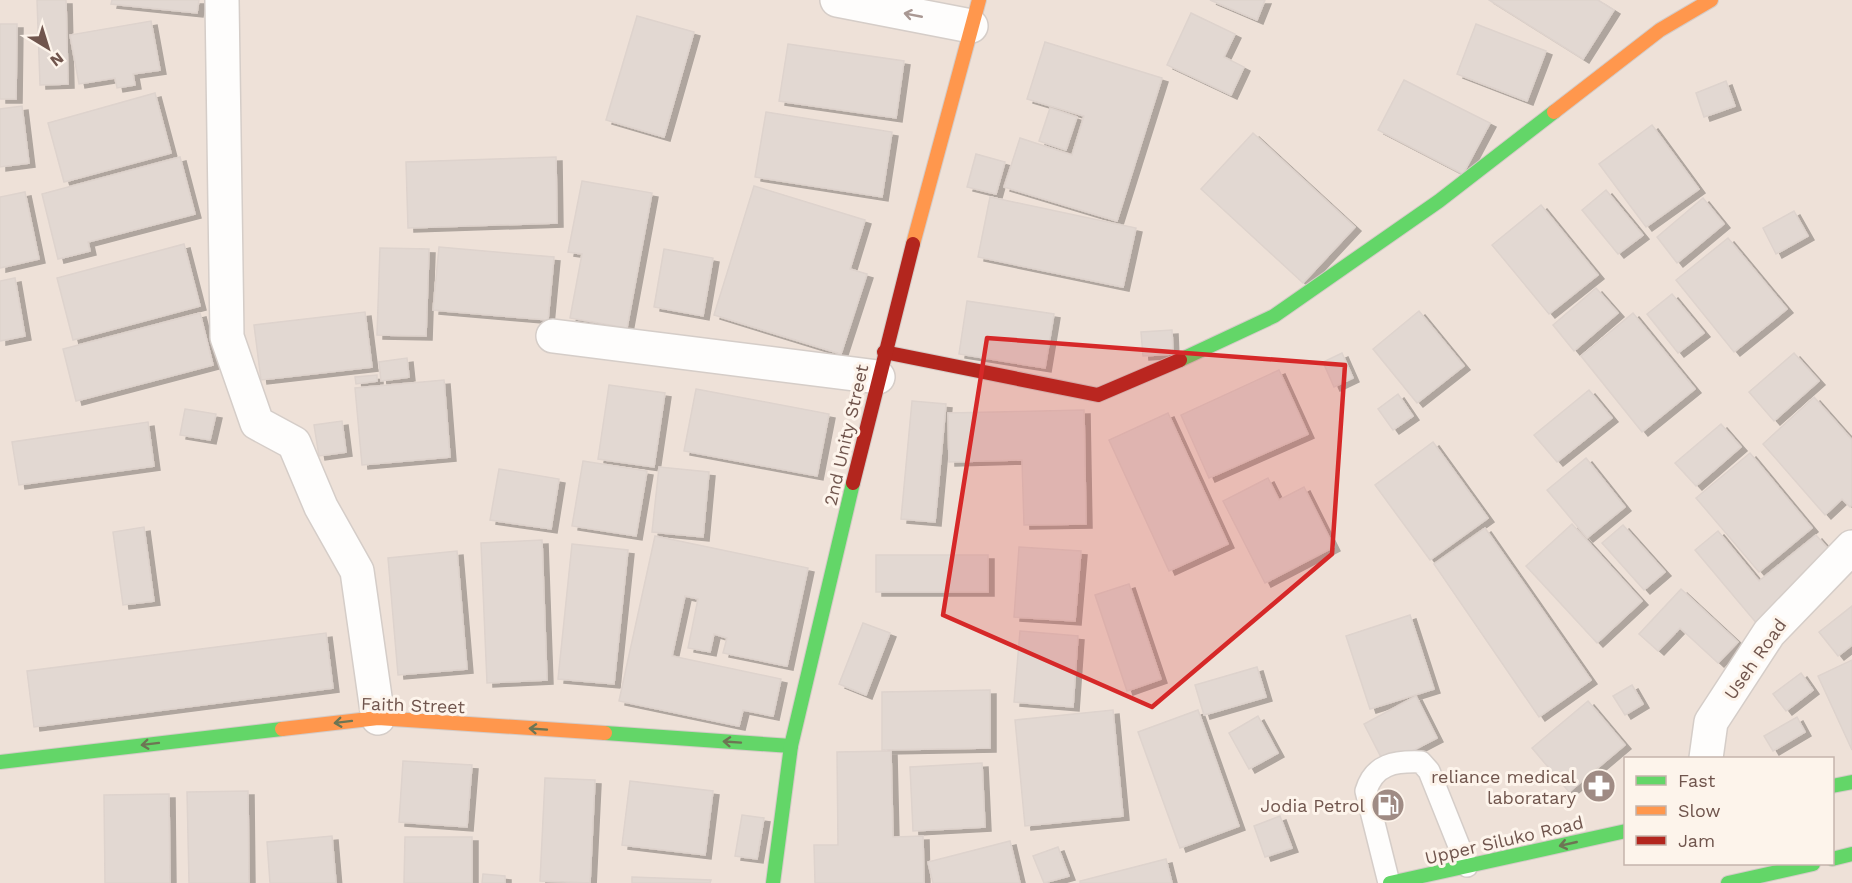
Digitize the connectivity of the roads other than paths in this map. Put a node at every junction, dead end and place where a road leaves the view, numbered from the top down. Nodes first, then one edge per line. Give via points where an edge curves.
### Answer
1 (222, 0) edge
2 (837, 0) edge
3 (1711, 0) edge
4 (975, 13) edge
5 (553, 336) dead end
6 (881, 365) junction
7 (1852, 547) edge
8 (378, 718) junction
9 (791, 746) junction
10 (1706, 757) edge
11 (0, 762) edge
12 (1852, 782) edge
13 (1834, 786) edge
14 (1624, 831) edge
15 (1852, 854) edge
16 (1834, 859) edge
17 (1809, 865) edge
18 (1467, 866) junction
19 (1733, 882) edge
20 (773, 883) edge
21 (1390, 883) edge

1 - 8 street via 227,337 257,423 294,443 321,507 357,571
4 -> 2 street
3 - 6 street via 1659,30 1438,201 1274,316 1184,359 1098,395
4 - 6 street, 2nd Unity Street
5 - 6 street
6 - 9 street, 2nd Unity Street
7 - 10 street, Useh Road via 1768,633 1711,722
9 -> 8 street, Faith Street
8 -> 11 street, Faith Street
9 - 20 street, 2nd Unity Street
12 - 13 street
14 -> 18 street, Upper Siluko Road
15 - 16 street
17 - 19 street
18 - 21 street, Upper Siluko Road
18 - 21 lane via 1429,771 1421,762 1406,761 1381,767 1371,776 1366,791

